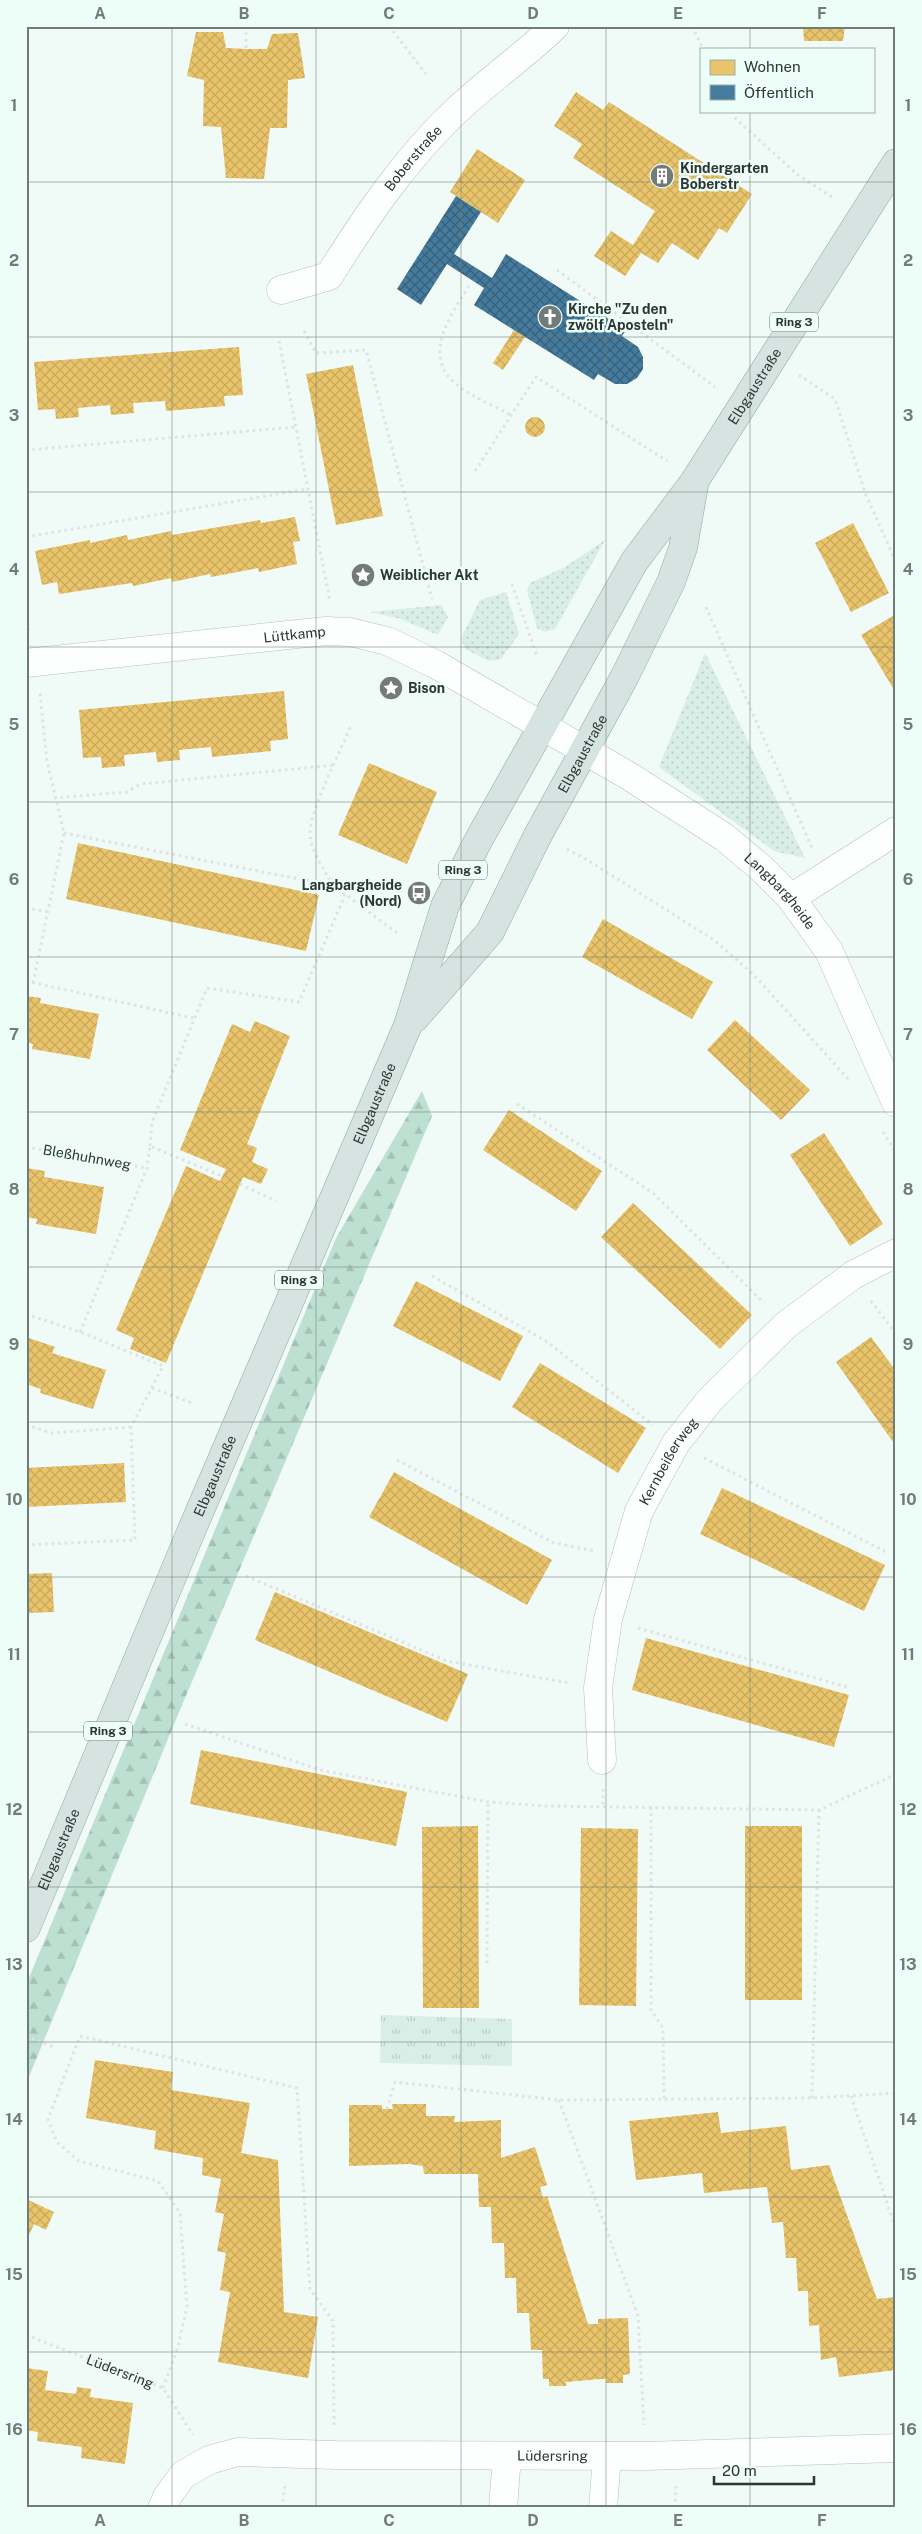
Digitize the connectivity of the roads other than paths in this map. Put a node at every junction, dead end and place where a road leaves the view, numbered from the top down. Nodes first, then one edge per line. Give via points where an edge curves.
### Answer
1 (555, 26) edge
2 (896, 163) edge
3 (281, 290) dead end
4 (694, 482) junction
5 (26, 663) edge
6 (542, 724) junction
7 (586, 749) junction
8 (896, 831) edge
9 (790, 898) junction
10 (408, 1025) junction
11 (896, 1103) edge
12 (896, 1253) edge
13 (602, 1760) dead end
14 (26, 1928) edge
15 (896, 2448) edge
16 (507, 2456) junction
17 (607, 2456) junction
18 (162, 2508) edge
19 (503, 2508) edge
20 (603, 2508) edge

1 - 3 street, Boberstraße via 457,110 406,164 365,218 329,276
2 - 4 main road, Elbgaustraße / Ring 3
4 - 6 main road, Elbgaustraße / Ring 3 via 634,562
4 - 7 main road, Elbgaustraße / Ring 3 via 683,548 671,582
5 - 6 street, Lüttkamp via 326,631 350,632 387,641 435,664
6 - 7 street, Lüttkamp
6 - 10 main road, Elbgaustraße / Ring 3 via 493,810 446,906
7 - 9 street, Langbargheide via 724,837
7 - 10 main road, Elbgaustraße / Ring 3 via 538,835 490,932
8 - 9 street
9 - 11 street, Langbargheide via 829,951
10 - 14 main road, Elbgaustraße / Ring 3
12 - 13 street, Kernbeißerweg via 853,1275 786,1325 710,1400 676,1443 639,1511 608,1620 598,1688
15 - 17 street, Lüdersring
16 - 17 street, Lüdersring
16 - 18 street, Lüdersring via 238,2452 209,2460 183,2475 166,2497
16 - 19 street
17 - 20 street

